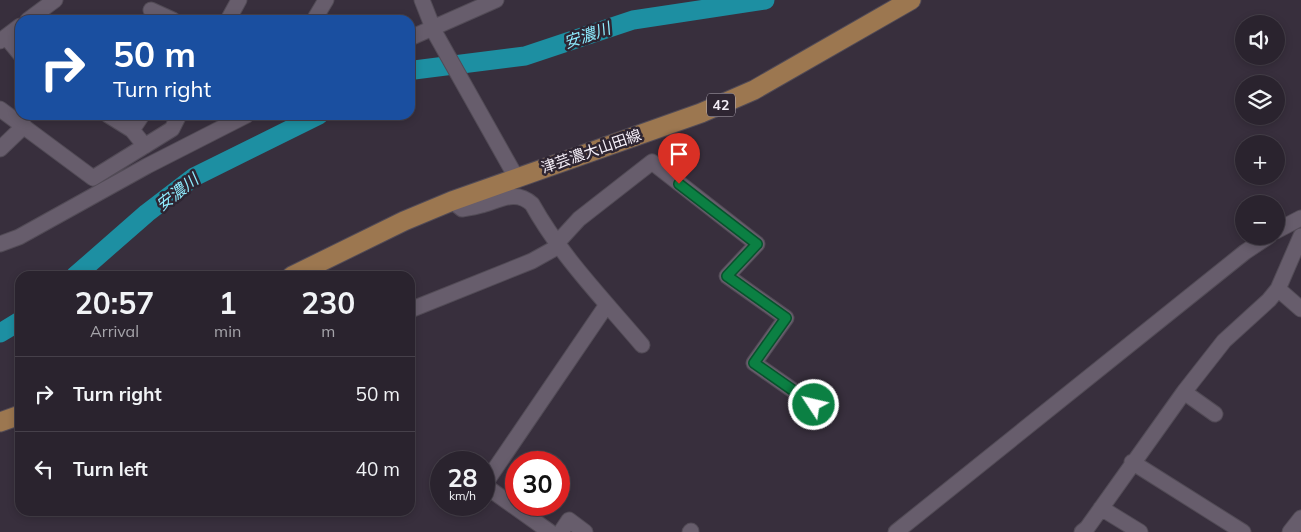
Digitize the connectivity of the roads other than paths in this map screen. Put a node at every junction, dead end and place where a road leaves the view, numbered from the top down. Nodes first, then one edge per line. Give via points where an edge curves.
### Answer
1 (55, 0) edge
2 (239, 0) edge
3 (326, 0) edge
4 (422, 0) edge
5 (496, 0) edge
6 (911, 0) edge
7 (35, 15) edge
8 (231, 15) edge
9 (317, 15) edge
10 (15, 30) edge
11 (433, 30) junction
12 (415, 36) edge
13 (2, 39) edge
14 (15, 50) edge
15 (0, 109) edge
16 (15, 120) edge
17 (16, 120) edge
18 (116, 120) edge
19 (139, 120) edge
20 (176, 120) edge
21 (237, 120) edge
22 (24, 126) junction
23 (132, 130) junction
24 (145, 146) junction
25 (0, 149) edge
26 (514, 173) junction
27 (452, 200) junction
28 (1301, 218) edge
29 (1285, 226) edge
30 (0, 244) edge
31 (558, 244) junction
32 (1300, 244) edge
33 (1256, 245) edge
34 (302, 271) edge
35 (1278, 289) junction
36 (606, 306) junction
37 (415, 308) edge
38 (1301, 309) edge
39 (642, 345) dead end
40 (1184, 392) junction
41 (814, 405) dead end
42 (1216, 414) dead end
43 (15, 417) edge
44 (0, 422) edge
45 (1132, 462) junction
46 (1101, 508) junction
47 (1301, 518) edge
48 (550, 532) edge
49 (561, 532) edge
50 (585, 532) edge
51 (896, 532) edge
52 (1082, 532) edge
53 (1140, 532) edge
54 (1243, 532) edge
55 (1290, 532) edge

1 - 7 street
2 - 8 street
3 - 9 street
4 - 11 street
5 - 11 street
6 - 26 main road, 津芸濃大山田線 / 42 via 783,75 737,98 701,113
10 - 13 street
11 - 12 street
11 - 26 street
13 - 14 street
15 - 16 street
17 - 22 street
18 - 23 street
19 - 23 street
20 - 24 street via 172,129
21 - 30 street via 19,237
22 - 24 street via 93,178
22 - 25 street
23 - 24 street
26 - 27 main road, 津芸濃大山田線 / 42
27 - 31 street via 462,209 514,196 524,198 532,204
27 - 34 main road, 津芸濃大山田線 / 42
28 - 29 street
31 - 36 street
31 - 37 street via 532,261
31 - 41 street via 579,219 652,162 757,244 727,276 786,318 754,363
32 - 35 street
33 - 51 street
35 - 38 street
35 - 40 street via 1224,341
36 - 39 street
36 - 48 street via 484,485
40 - 42 street
40 - 45 street
43 - 44 main road
45 - 46 street
45 - 54 street
46 - 52 street
46 - 53 street
47 - 55 street
49 - 50 street via 569,520

